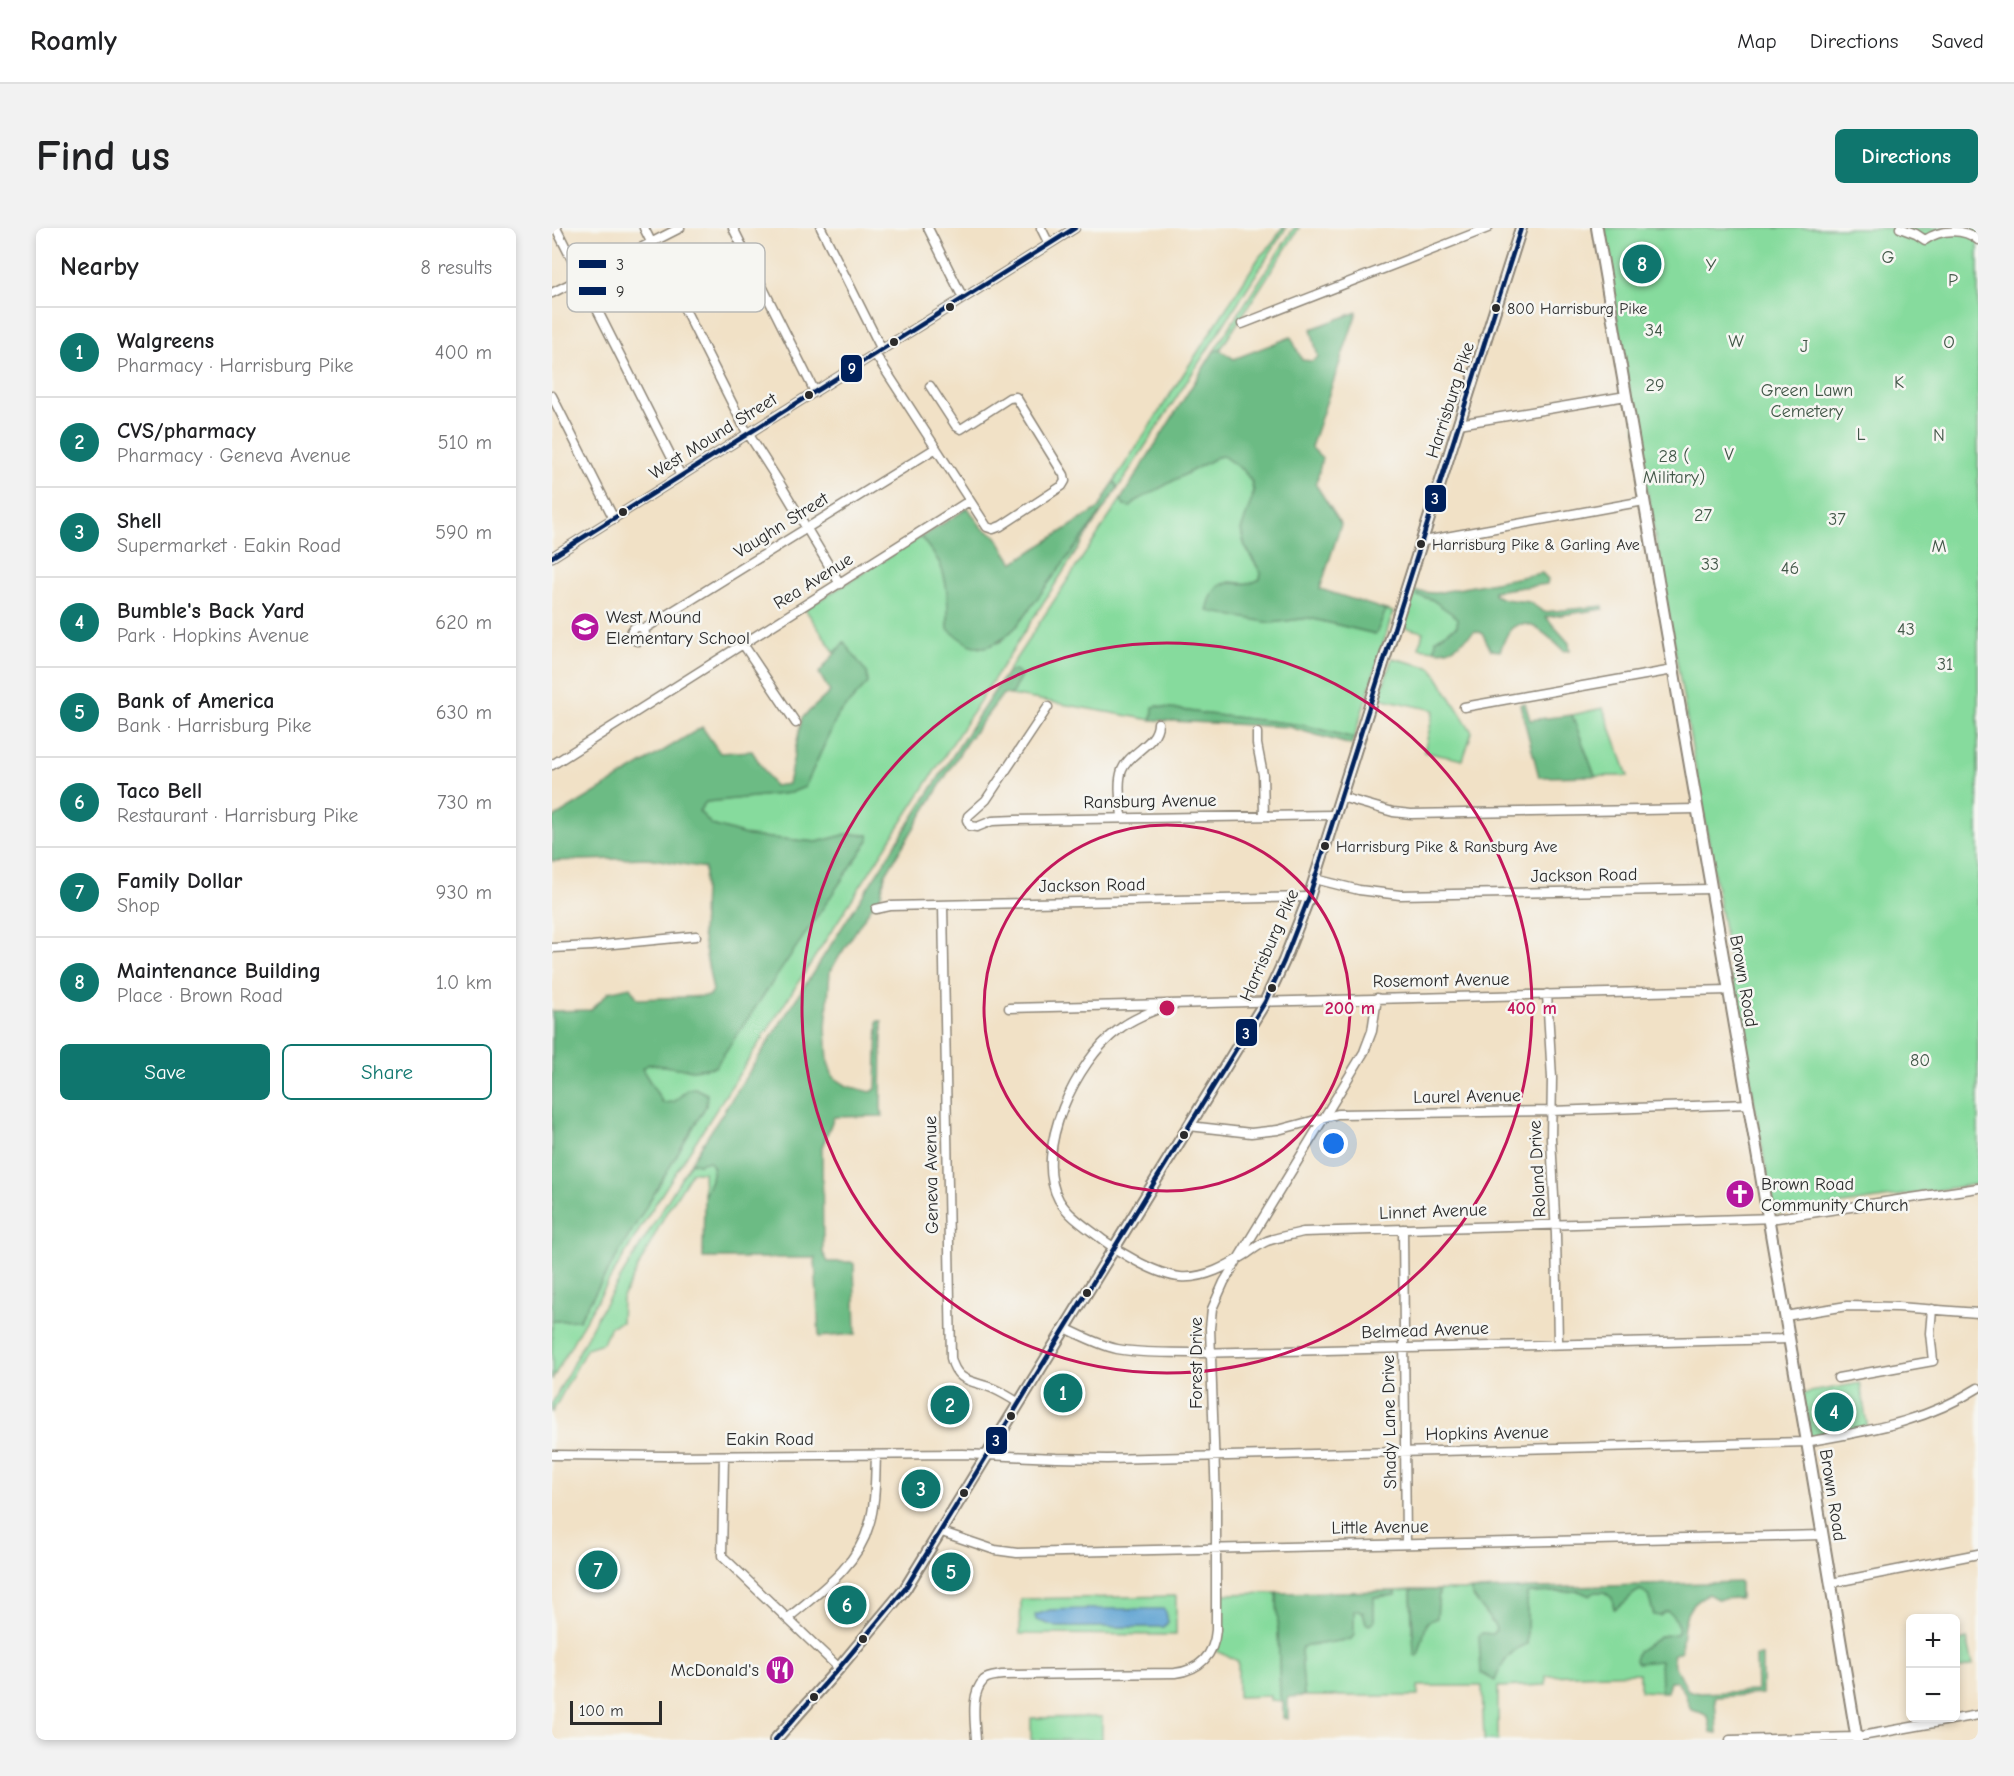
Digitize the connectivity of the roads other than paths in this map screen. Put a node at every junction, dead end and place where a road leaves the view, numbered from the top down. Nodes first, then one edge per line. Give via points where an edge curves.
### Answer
1 (556, 228) edge
2 (644, 228) edge
3 (680, 228) edge
4 (733, 228) edge
5 (821, 228) edge
6 (928, 228) edge
7 (1041, 228) edge
8 (1075, 228) edge
9 (1488, 228) edge
10 (1521, 228) edge
11 (1597, 228) edge
12 (1900, 228) edge
13 (1978, 240) edge
14 (651, 243) joint
15 (740, 243) edge
16 (1049, 244) junction
17 (567, 250) edge
18 (567, 285) edge
19 (765, 292) edge
20 (552, 293) edge
21 (963, 298) junction
22 (598, 312) edge
23 (686, 312) edge
24 (1242, 324) dead end
25 (879, 352) junction
26 (930, 386) dead end
27 (815, 392) junction
28 (552, 396) edge
29 (1626, 396) junction
30 (1459, 424) junction
31 (748, 434) junction
32 (936, 448) junction
33 (681, 476) junction
34 (969, 501) junction
35 (1644, 501) junction
36 (614, 519) junction
37 (807, 528) junction
38 (1424, 541) junction
39 (552, 558) edge
40 (840, 584) junction
41 (644, 629) dead end
42 (743, 644) junction
43 (1673, 670) junction
44 (1048, 707) dead end
45 (1464, 707) dead end
46 (796, 723) dead end
47 (1158, 723) dead end
48 (1257, 733) dead end
49 (552, 765) edge
50 (1341, 797) junction
51 (987, 800) junction
52 (1697, 809) junction
53 (1335, 815) junction
54 (1264, 816) junction
55 (1122, 817) junction
56 (996, 821) junction
57 (1315, 879) junction
58 (1711, 889) junction
59 (1309, 897) junction
60 (943, 905) junction
61 (876, 909) dead end
62 (696, 936) dead end
63 (552, 948) edge
64 (1729, 990) junction
65 (1547, 994) junction
66 (1377, 998) junction
67 (1265, 1002) junction
68 (1171, 1004) junction
69 (1009, 1008) dead end
70 (1749, 1104) junction
71 (1551, 1111) junction
72 (1323, 1118) junction
73 (1189, 1126) junction
74 (1978, 1188) edge
75 (1769, 1219) junction
76 (1556, 1225) junction
77 (1403, 1228) junction
78 (1114, 1248) junction
79 (1241, 1257) junction
80 (1932, 1309) junction
81 (1978, 1313) edge
82 (1785, 1316) junction
83 (1065, 1328) junction
84 (1789, 1339) junction
85 (1558, 1343) junction
86 (1404, 1348) junction
87 (1210, 1352) junction
88 (1838, 1377) dead end
89 (1978, 1388) edge
90 (1019, 1403) junction
91 (1807, 1442) junction
92 (1406, 1452) junction
93 (552, 1455) edge
94 (876, 1455) junction
95 (988, 1455) junction
96 (724, 1456) junction
97 (1214, 1456) junction
98 (942, 1532) junction
99 (1822, 1534) junction
100 (1406, 1543) junction
101 (1215, 1548) junction
102 (1978, 1554) edge
103 (1831, 1583) junction
104 (788, 1618) junction
105 (839, 1668) junction
106 (1978, 1715) edge
107 (1857, 1738) edge
108 (775, 1740) edge
109 (976, 1740) edge
110 (1730, 1740) edge

1 - 17 street
2 - 14 street
3 - 14 street
4 - 15 street
5 - 25 street
6 - 21 street
7 - 16 street
8 - 16 street, West Mound Street
9 - 24 street
10 - 30 main road, Harrisburg Pike
11 - 29 main road, Brown Road
12 - 13 street via 1925,240 1955,229 1973,234
16 - 21 street, West Mound Street
18 - 20 street
19 - 27 street
21 - 25 street, West Mound Street
22 - 33 street
23 - 31 street
25 - 27 street, West Mound Street
25 - 32 street
26 - 34 street via 961,429 1013,397 1065,479 1058,490 993,529 983,523
27 - 31 street, West Mound Street
28 - 36 street
29 - 30 street
29 - 35 main road, Brown Road
30 - 38 main road, Harrisburg Pike
31 - 33 street, West Mound Street
31 - 37 street
32 - 34 street
32 - 37 street, Vaughn Street
33 - 36 street, West Mound Street
34 - 40 street, Rea Avenue
35 - 38 street
35 - 43 main road, Brown Road
36 - 39 street, West Mound Street
37 - 40 street
37 - 41 street, Vaughn Street
38 - 50 main road, Harrisburg Pike
40 - 42 street, Rea Avenue
42 - 46 street
42 - 49 street, Rea Avenue
43 - 45 street
43 - 52 main road, Brown Road
44 - 51 street
47 - 55 street via 1149,742 1129,759 1122,771
48 - 54 street
50 - 52 street via 1411,814
50 - 53 main road, Harrisburg Pike
51 - 56 street via 985,809
51 - 56 street, Ransburg Avenue via 968,816 968,824 973,828
52 - 58 main road, Brown Road
53 - 54 street, Ransburg Avenue
53 - 57 main road, Harrisburg Pike
54 - 55 street, Ransburg Avenue
55 - 56 street, Ransburg Avenue
57 - 58 street, Jackson Road via 1400,896
57 - 59 main road, Harrisburg Pike
58 - 64 main road, Brown Road
59 - 60 street, Jackson Road
59 - 67 main road, Harrisburg Pike
60 - 61 street, Jackson Road
60 - 90 street, Geneva Avenue via 951,1358 961,1377 993,1388
62 - 63 street
64 - 65 street, Rosemont Avenue
64 - 70 main road, Brown Road
65 - 66 street, Rosemont Avenue
65 - 71 street, Roland Drive
66 - 67 street, Rosemont Avenue
66 - 72 street, Forest Drive via 1364,1052
67 - 68 street, Rosemont Avenue
67 - 73 main road, Harrisburg Pike
68 - 69 street, Rosemont Avenue
68 - 78 street, Linnet Avenue via 1130,1022 1103,1043 1070,1093 1054,1138 1051,1161 1059,1201 1077,1221
70 - 71 street, Laurel Avenue
70 - 75 main road, Brown Road
71 - 72 street, Laurel Avenue via 1338,1114
71 - 76 street, Roland Drive
72 - 73 street, Laurel Avenue via 1251,1133
72 - 79 street, Forest Drive
73 - 78 main road, Harrisburg Pike
74 - 75 street, Linnet Avenue
75 - 76 street, Linnet Avenue
75 - 82 main road, Brown Road
76 - 77 street, Linnet Avenue
76 - 85 street, Roland Drive
77 - 79 street, Linnet Avenue via 1303,1232 1266,1241
77 - 86 street, Shady Lane Drive
78 - 79 street, Linnet Avenue via 1162,1273 1179,1277 1206,1274
78 - 83 main road, Harrisburg Pike
79 - 87 street, Forest Drive via 1212,1309
80 - 81 street
80 - 82 street via 1847,1306
80 - 88 street via 1933,1361
82 - 84 main road, Brown Road
83 - 87 street, Belmead Avenue via 1118,1349
83 - 90 main road, Harrisburg Pike
84 - 85 street, Belmead Avenue
84 - 91 main road, Brown Road
85 - 86 street, Belmead Avenue
86 - 87 street, Belmead Avenue
86 - 92 street, Shady Lane Drive
87 - 97 street, Forest Drive
89 - 91 street, Hopkins Avenue via 1943,1407 1890,1427
90 - 95 main road, Harrisburg Pike
91 - 92 street, Hopkins Avenue
91 - 99 main road, Brown Road
92 - 97 street, Hopkins Avenue
92 - 100 street, Shady Lane Drive
93 - 96 street, Eakin Road
94 - 95 street, Eakin Road
94 - 96 street, Eakin Road
94 - 104 street via 875,1496 863,1542 840,1573
95 - 97 street, Hopkins Avenue via 1086,1459
95 - 98 main road, Harrisburg Pike
96 - 104 street via 722,1556
97 - 101 street, Forest Drive
98 - 101 street, Little Avenue via 995,1550 1017,1553
98 - 105 main road, Harrisburg Pike via 897,1600
99 - 100 street, Little Avenue
99 - 103 main road, Brown Road
100 - 101 street, Little Avenue
101 - 109 street, Forest Drive via 1216,1630 1213,1646 1204,1660 1191,1670 1175,1673 985,1676 975,1703
102 - 103 street
103 - 107 main road, Brown Road
104 - 105 street
105 - 108 main road, Harrisburg Pike
106 - 107 street
107 - 110 street

